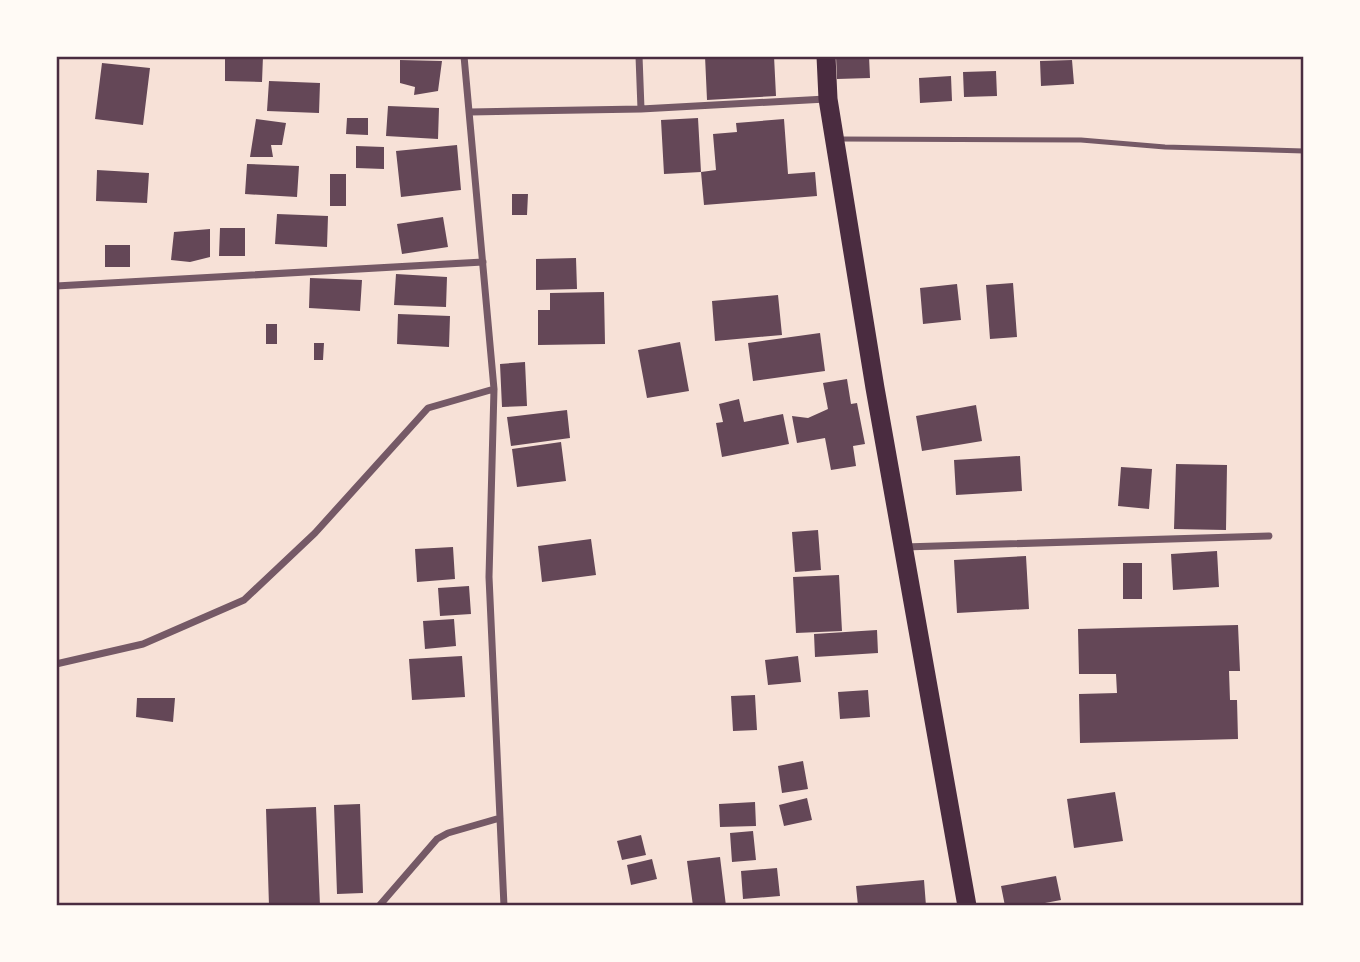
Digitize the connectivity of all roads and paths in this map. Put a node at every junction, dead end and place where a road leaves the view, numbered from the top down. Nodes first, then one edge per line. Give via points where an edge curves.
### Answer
1 (464, 56) edge
2 (639, 56) edge
3 (827, 56) edge
4 (828, 99) junction
5 (642, 109) junction
6 (470, 112) junction
7 (834, 139) junction
8 (1304, 150) edge
9 (483, 262) junction
10 (56, 286) edge
11 (494, 389) junction
12 (1269, 536) dead end
13 (904, 547) junction
14 (56, 664) edge
15 (500, 817) junction
16 (379, 906) edge
17 (505, 906) edge
18 (967, 906) edge

1 - 6 street
2 - 5 street
3 - 4 highway
4 - 5 street
4 - 7 highway
5 - 6 street
6 - 9 street
7 - 8 lane via 1081,140
7 - 13 highway
9 - 10 street
9 - 11 street
11 - 14 street via 428,408 315,533 244,600 143,644
11 - 15 street via 489,577
12 - 13 street
13 - 18 highway
15 - 16 street via 437,839
15 - 17 street

